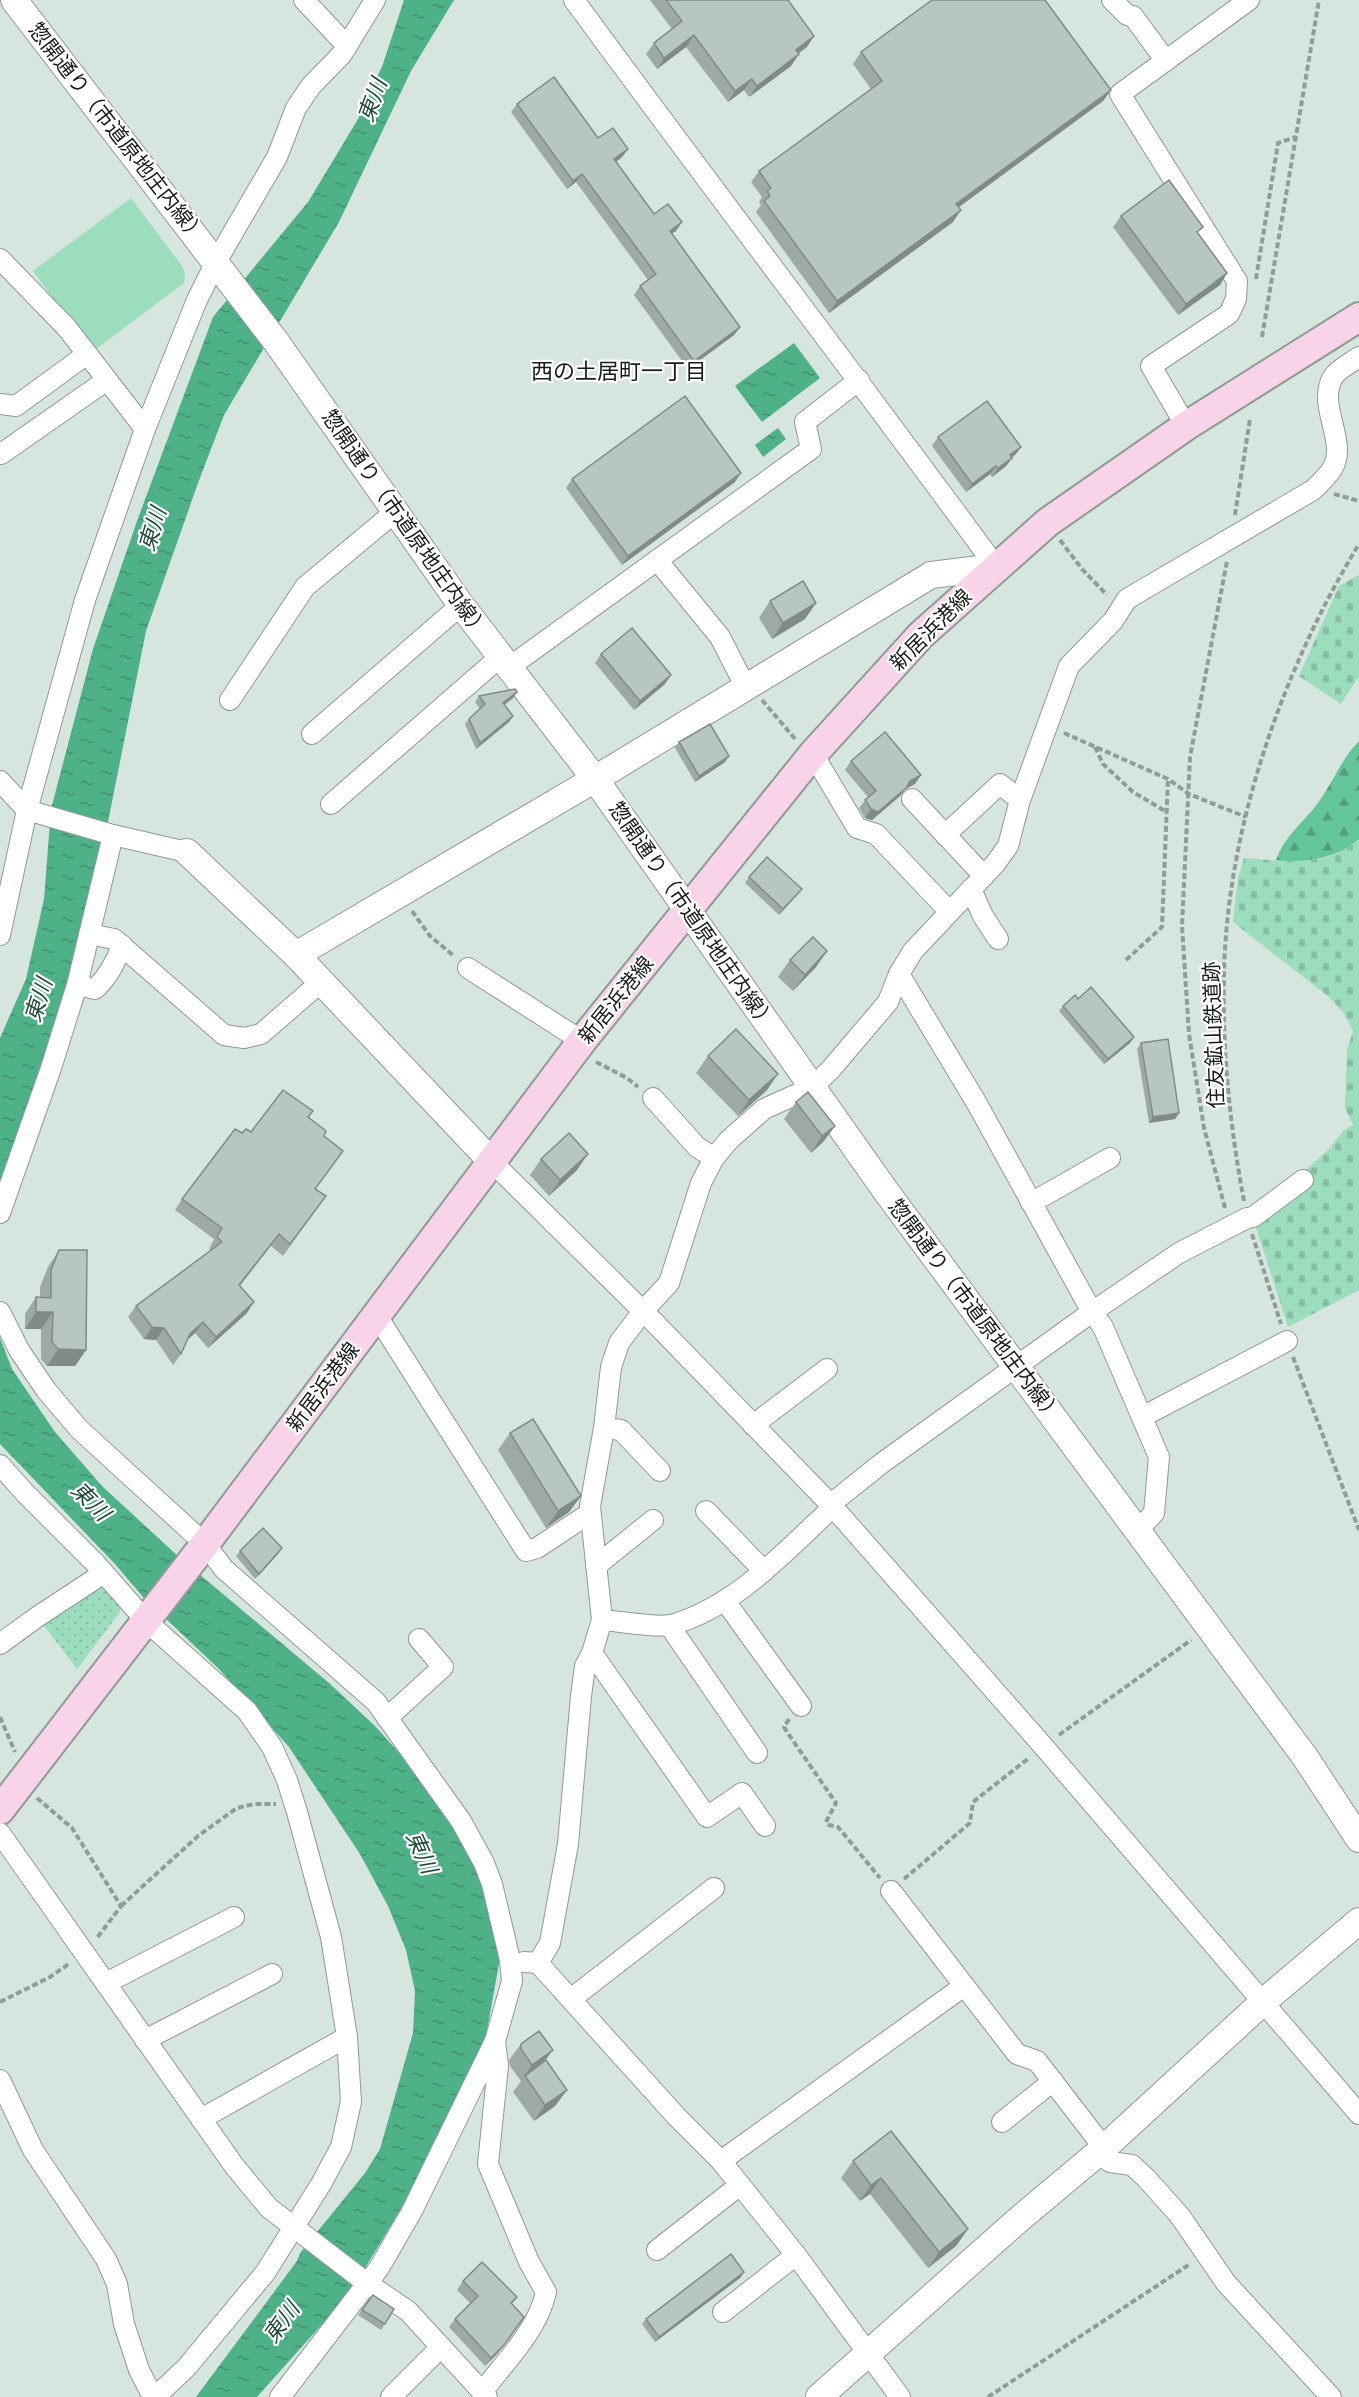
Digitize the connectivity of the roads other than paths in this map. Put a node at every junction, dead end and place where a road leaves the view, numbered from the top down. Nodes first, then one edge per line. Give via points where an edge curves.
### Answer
1 (14, 0) edge
2 (304, 0) edge
3 (375, 0) edge
4 (574, 0) edge
5 (1112, 0) edge
6 (1249, 0) edge
7 (347, 46) junction
8 (1166, 61) junction
9 (0, 259) edge
10 (221, 269) junction
11 (7, 281) edge
12 (1359, 317) edge
13 (87, 354) junction
14 (1359, 357) edge
15 (107, 380) junction
16 (859, 380) junction
17 (0, 404) edge
18 (1186, 426) junction
19 (145, 429) junction
20 (1, 454) edge
21 (395, 512) junction
22 (657, 560) junction
23 (996, 567) junction
24 (461, 605) junction
25 (504, 662) junction
26 (747, 685) junction
27 (230, 700) dead end
28 (312, 734) dead end
29 (813, 753) junction
30 (596, 779) junction
31 (0, 781) edge
32 (912, 799) dead end
33 (1020, 800) junction
34 (331, 804) dead end
35 (34, 812) junction
36 (111, 834) junction
37 (945, 834) junction
38 (187, 852) joint
39 (977, 882) junction
40 (688, 911) junction
41 (950, 911) junction
42 (89, 934) junction
43 (0, 935) edge
44 (998, 939) dead end
45 (122, 945) junction
46 (296, 955) junction
47 (468, 968) road end
48 (899, 974) junction
49 (321, 982) junction
50 (76, 985) junction
51 (578, 1046) junction
52 (813, 1087) junction
53 (653, 1098) road end
54 (714, 1158) junction
55 (1110, 1158) dead end
56 (492, 1162) junction
57 (1303, 1180) dead end
58 (1031, 1203) junction
59 (0, 1213) edge
60 (643, 1311) junction
61 (0, 1312) edge
62 (1092, 1312) junction
63 (377, 1316) junction
64 (1287, 1341) road end
65 (1016, 1366) junction
66 (827, 1369) dead end
67 (1142, 1417) junction
68 (753, 1425) junction
69 (604, 1428) junction
70 (0, 1465) edge
71 (660, 1471) dead end
72 (833, 1507) junction
73 (706, 1511) dead end
74 (590, 1513) junction
75 (653, 1520) dead end
76 (1138, 1530) junction
77 (203, 1547) junction
78 (596, 1566) junction
79 (764, 1571) junction
80 (104, 1573) junction
81 (725, 1602) junction
82 (147, 1620) junction
83 (602, 1620) junction
84 (669, 1625) junction
85 (419, 1639) dead end
86 (0, 1644) edge
87 (592, 1653) junction
88 (801, 1706) road end
89 (387, 1718) junction
90 (757, 1753) dead end
91 (0, 1810) edge
92 (765, 1826) dead end
93 (0, 1833) edge
94 (1359, 1839) edge
95 (714, 1888) dead end
96 (891, 1891) road end
97 (234, 1917) dead end
98 (1359, 1921) edge
99 (510, 1960) junction
100 (538, 1964) junction
101 (272, 1974) dead end
102 (106, 1983) junction
103 (964, 1986) junction
104 (571, 1999) junction
105 (1263, 2002) junction
106 (347, 2037) junction
107 (145, 2040) junction
108 (495, 2041) junction
109 (0, 2080) edge
110 (1053, 2081) junction
111 (1359, 2114) edge
112 (201, 2119) junction
113 (1002, 2123) dead end
114 (1101, 2151) junction
115 (721, 2161) junction
116 (740, 2185) junction
117 (294, 2227) junction
118 (657, 2250) dead end
119 (796, 2255) junction
120 (365, 2282) junction
121 (723, 2312) dead end
122 (441, 2347) junction
123 (869, 2353) junction
124 (484, 2394) edge
125 (154, 2397) edge
126 (280, 2397) edge
127 (391, 2397) edge
128 (819, 2397) edge
129 (900, 2397) edge
130 (1331, 2397) edge

1 - 10 street, 惣開通り（市道原地庄内線）
2 - 7 street
3 - 7 street
4 - 16 street
5 - 8 street via 1133,16
6 - 8 street
7 - 10 street via 296,108 277,157
8 - 18 street via 1120,94 1237,281 1236,299 1229,314 1151,366
9 - 11 street
10 - 19 street via 198,300
10 - 21 street, 惣開通り（市道原地庄内線）
11 - 13 street via 67,328
12 - 18 main road, 新居浜港線
13 - 15 street
13 - 17 street via 16,406
14 - 33 street via 1334,376 1330,387 1337,452 1333,469 1313,490 1127,599 1113,621 1070,666
15 - 19 street
15 - 20 street
16 - 22 street via 805,422 811,449
16 - 23 street
18 - 23 main road, 新居浜港線 via 1048,522
19 - 35 street via 85,600
21 - 24 street, 惣開通り（市道原地庄内線）
21 - 27 street via 305,587
22 - 25 street
22 - 26 street via 720,636
23 - 26 street via 931,575
23 - 29 main road, 新居浜港線 via 921,635
24 - 25 street, 惣開通り（市道原地庄内線）
24 - 28 street
25 - 30 street, 惣開通り（市道原地庄内線）
25 - 34 street
26 - 30 street
29 - 40 main road, 新居浜港線
29 - 41 street via 857,828 876,834
30 - 40 street, 惣開通り（市道原地庄内線）
30 - 46 street
31 - 35 street
32 - 37 street
33 - 37 street via 1000,784
33 - 39 street via 1008,846
35 - 36 street
35 - 43 street
36 - 38 street
36 - 42 street
37 - 39 street
38 - 46 street
39 - 41 street
39 - 44 street via 983,916
40 - 51 main road, 新居浜港線
40 - 52 street, 惣開通り（市道原地庄内線）
41 - 48 street via 913,951
42 - 45 street via 114,939
42 - 50 street
45 - 49 street via 224,1035 244,1038 261,1034
45 - 50 street via 105,980 95,989
46 - 49 street
47 - 51 street
48 - 52 street via 888,1002
48 - 58 street
49 - 56 street
50 - 59 street
51 - 56 main road, 新居浜港線
52 - 54 street via 764,1109
52 - 65 street, 惣開通り（市道原地庄内線）
53 - 54 street via 697,1147
54 - 60 street via 701,1183 669,1283
55 - 58 street
56 - 60 street
56 - 63 main road, 新居浜港線
57 - 62 street via 1253,1217 1179,1253
58 - 62 street
60 - 68 street
60 - 69 street via 619,1343
61 - 77 street via 46,1390 79,1429
62 - 65 street
62 - 67 street via 1103,1327
63 - 74 street via 526,1551 537,1548
63 - 77 main road, 新居浜港線
64 - 67 street
65 - 72 street via 882,1463 837,1499
65 - 76 street, 惣開通り（市道原地庄内線）
66 - 68 street
67 - 76 street via 1159,1457 1155,1513
68 - 72 street
69 - 71 street via 621,1430
69 - 74 street
70 - 80 street
72 - 79 street
72 - 105 street
73 - 79 street
74 - 78 street
75 - 78 street
76 - 94 street, 惣開通り（市道原地庄内線） via 1305,1757
77 - 82 main road, 新居浜港線
77 - 89 street via 376,1702
78 - 83 street
79 - 81 street
80 - 82 street
80 - 86 street
81 - 84 street
81 - 88 street
82 - 91 main road, 新居浜港線
82 - 106 street via 247,1711 272,1746 287,1780 331,1937
83 - 84 street
83 - 87 street
84 - 90 street
85 - 89 street via 443,1667
87 - 92 street via 707,1817 742,1793
87 - 100 street via 585,1666 580,1696 568,1844 550,1943
89 - 99 street via 460,1821 484,1863 499,1906
93 - 102 street
95 - 104 street
96 - 103 street
97 - 102 street
98 - 105 street
99 - 100 street
99 - 108 street via 512,1981
100 - 104 street
101 - 107 street
102 - 107 street
103 - 110 street via 1017,2054 1037,2061
103 - 115 street
104 - 115 street
105 - 111 street
105 - 114 street
106 - 112 street
106 - 117 street via 351,2103 341,2147
107 - 112 street
108 - 120 street via 412,2211 379,2268
108 - 124 street via 498,2066 488,2164 529,2262 546,2292 526,2336
109 - 125 street via 33,2150 106,2259 117,2284 124,2325 139,2370
110 - 113 street
110 - 114 street
112 - 117 street via 269,2208
114 - 123 street
114 - 130 street via 1110,2162 1132,2165 1180,2216 1226,2283
115 - 116 street
116 - 118 street
116 - 119 street
117 - 120 street
117 - 125 street via 266,2273 186,2368
119 - 121 street
119 - 123 street
120 - 122 street via 408,2311
120 - 126 street
122 - 124 street
122 - 127 street
123 - 128 street
123 - 129 street

